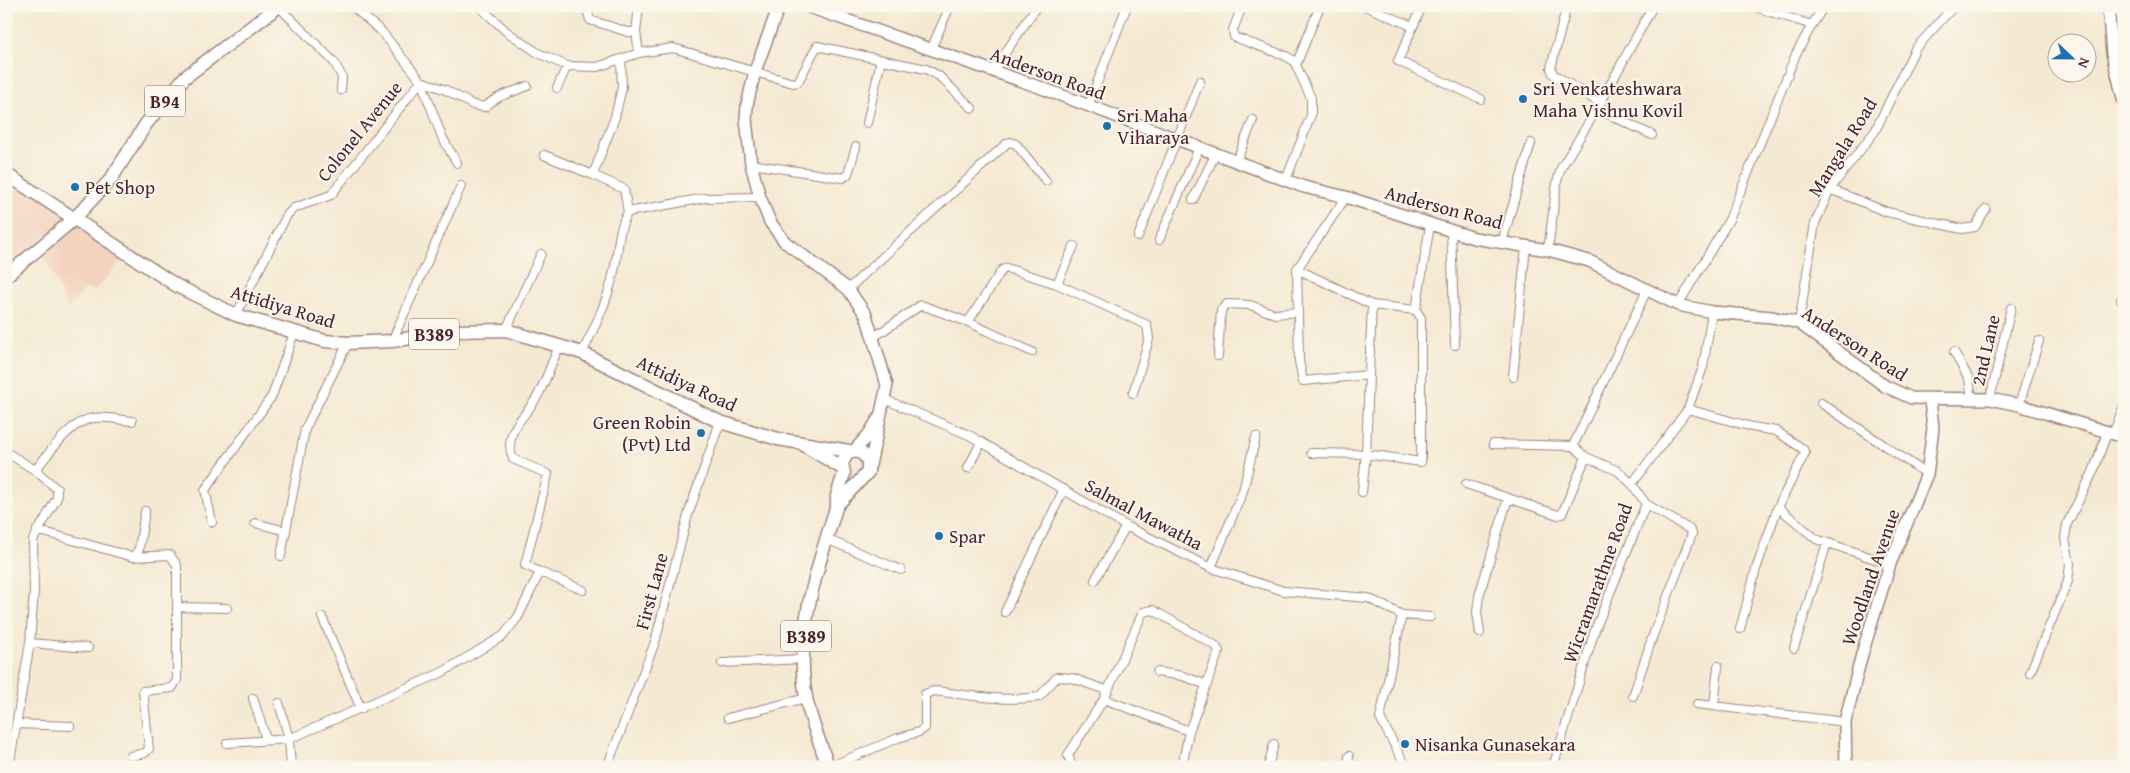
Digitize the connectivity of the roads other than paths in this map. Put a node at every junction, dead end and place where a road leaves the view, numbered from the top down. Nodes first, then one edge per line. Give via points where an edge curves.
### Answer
1 (278, 6) edge
2 (352, 6) edge
3 (479, 6) edge
4 (493, 6) edge
5 (586, 6) edge
6 (639, 6) edge
7 (779, 6) edge
8 (806, 6) edge
9 (950, 6) edge
10 (1037, 6) edge
11 (1127, 6) edge
12 (1242, 6) edge
13 (1320, 6) edge
14 (1365, 6) edge
15 (1422, 6) edge
16 (1565, 6) edge
17 (1653, 6) edge
18 (1752, 6) edge
19 (1824, 6) edge
20 (1954, 6) edge
21 (2120, 6) edge
22 (2108, 11) edge
23 (487, 14) junction
24 (1412, 26) junction
25 (1812, 26) junction
26 (636, 32) junction
27 (2124, 42) edge
28 (931, 49) junction
29 (639, 53) junction
30 (2112, 53) junction
31 (621, 59) junction
32 (881, 60) junction
33 (1296, 65) junction
34 (567, 66) junction
35 (756, 71) junction
36 (993, 71) junction
37 (421, 80) junction
38 (1200, 81) dead end
39 (527, 86) dead end
40 (557, 88) dead end
41 (341, 90) dead end
42 (1481, 99) dead end
43 (2124, 102) edge
44 (1088, 106) junction
45 (1599, 106) junction
46 (972, 108) dead end
47 (1254, 120) dead end
48 (867, 123) dead end
49 (1652, 135) dead end
50 (1176, 138) junction
51 (1531, 143) dead end
52 (856, 147) dead end
53 (1199, 148) junction
54 (544, 155) dead end
55 (1215, 155) junction
56 (1236, 162) junction
57 (457, 163) dead end
58 (751, 164) junction
59 (6, 174) edge
60 (594, 175) junction
61 (1286, 180) junction
62 (1046, 181) dead end
63 (461, 186) dead end
64 (1830, 189) junction
65 (1346, 197) junction
66 (760, 198) junction
67 (1193, 200) dead end
68 (1986, 209) dead end
69 (628, 212) junction
70 (74, 219) junction
71 (1430, 225) junction
72 (1451, 231) junction
73 (1138, 237) dead end
74 (1160, 240) dead end
75 (1502, 242) junction
76 (1074, 246) dead end
77 (1526, 246) junction
78 (1548, 250) junction
79 (540, 254) dead end
80 (1297, 269) junction
81 (6, 276) edge
82 (1057, 284) junction
83 (848, 289) junction
84 (1647, 290) junction
85 (2124, 295) edge
86 (2124, 302) edge
87 (1372, 305) junction
88 (1678, 305) junction
89 (2011, 308) dead end
90 (1416, 310) junction
91 (1298, 312) junction
92 (1712, 312) junction
93 (236, 315) junction
94 (968, 322) junction
95 (1799, 323) junction
96 (506, 330) junction
97 (294, 333) junction
98 (874, 337) junction
99 (392, 341) junction
100 (2039, 341) dead end
101 (348, 344) junction
102 (1455, 345) dead end
103 (558, 347) junction
104 (1032, 352) dead end
105 (1954, 352) dead end
106 (582, 353) junction
107 (1218, 356) dead end
108 (1369, 375) junction
109 (1513, 377) dead end
110 (1134, 393) dead end
111 (1972, 398) junction
112 (884, 399) junction
113 (1990, 399) junction
114 (1930, 400) junction
115 (1821, 403) dead end
116 (2019, 405) junction
117 (2124, 405) edge
118 (1688, 408) junction
119 (880, 415) junction
120 (132, 421) dead end
121 (720, 422) junction
122 (2114, 435) edge
123 (1256, 437) dead end
124 (981, 442) junction
125 (802, 444) junction
126 (1492, 444) dead end
127 (1573, 446) junction
128 (851, 451) junction
129 (1311, 453) dead end
130 (9, 454) edge
131 (1366, 454) junction
132 (1586, 456) junction
133 (6, 463) edge
134 (870, 464) junction
135 (968, 468) dead end
136 (35, 470) junction
137 (843, 471) junction
138 (1927, 474) junction
139 (864, 477) junction
140 (1466, 484) dead end
141 (1632, 484) junction
142 (1064, 489) junction
143 (1362, 492) dead end
144 (1508, 498) junction
145 (1646, 504) junction
146 (837, 505) junction
147 (1778, 507) junction
148 (145, 511) dead end
149 (212, 522) dead end
150 (255, 523) dead end
151 (1126, 526) junction
152 (37, 530) junction
153 (286, 532) junction
154 (826, 538) junction
155 (1827, 543) junction
156 (133, 556) junction
157 (281, 556) dead end
158 (1890, 564) junction
159 (1211, 568) junction
160 (901, 570) dead end
161 (540, 572) junction
162 (1095, 580) dead end
163 (583, 590) dead end
164 (178, 607) junction
165 (227, 608) dead end
166 (1005, 612) dead end
167 (1402, 615) junction
168 (322, 617) dead end
169 (1430, 618) dead end
170 (1740, 629) dead end
171 (1480, 633) dead end
172 (30, 642) junction
173 (88, 648) dead end
174 (1794, 648) dead end
175 (803, 659) junction
176 (722, 663) dead end
177 (1718, 666) dead end
178 (1157, 672) dead end
179 (2030, 673) dead end
180 (1207, 685) junction
181 (1106, 690) junction
182 (1633, 696) dead end
183 (253, 698) dead end
184 (806, 698) junction
185 (1104, 699) junction
186 (279, 703) dead end
187 (1697, 704) dead end
188 (1714, 706) junction
189 (361, 708) junction
190 (728, 718) dead end
191 (1845, 722) junction
192 (16, 724) junction
193 (70, 726) dead end
194 (1189, 731) junction
195 (266, 739) junction
196 (289, 739) junction
197 (227, 743) dead end
198 (1274, 744) dead end
199 (131, 756) dead end
200 (1349, 756) dead end
201 (9, 767) edge
202 (291, 767) edge
203 (607, 767) edge
204 (829, 767) edge
205 (1072, 767) edge
206 (1182, 767) edge
207 (1268, 767) edge
208 (1348, 767) edge
209 (1404, 767) edge
210 (1553, 767) edge
211 (1846, 767) edge

1 - 41 street via 334,62 342,77
1 - 70 main road, B94 via 184,78 146,124 111,178
2 - 37 street via 382,32
3 - 23 street
4 - 23 street
5 - 26 street via 590,20
6 - 26 street
7 - 35 main road
8 - 28 main road, Anderson Road
9 - 28 street
10 - 36 street
11 - 44 street
12 - 33 street via 1233,30 1234,37 1286,56
13 - 33 street
14 - 24 street
15 - 24 street
16 - 45 street via 1551,68 1553,74
17 - 45 street
18 - 25 street
19 - 25 street
20 - 64 street, Mangala Road via 1915,49 1875,131
21 - 22 street
22 - 30 main road
23 - 34 street via 538,53
24 - 42 street via 1398,61
25 - 88 street via 1796,54 1729,220
26 - 29 street
27 - 30 street
28 - 36 main road, Anderson Road
29 - 31 street
29 - 35 street via 673,48
30 - 43 main road
31 - 34 street via 597,67
31 - 60 street via 622,86 617,109
32 - 35 street via 817,46 798,82
32 - 46 street via 939,76
32 - 48 street
33 - 61 street via 1311,98 1311,115
34 - 40 street
35 - 58 main road via 746,119
36 - 44 main road, Anderson Road
37 - 39 street via 479,107 485,107 500,94
37 - 57 street via 442,137
37 - 93 street, Colonel Avenue via 330,195 294,208 287,215
38 - 50 street
44 - 50 main road, Anderson Road
45 - 49 street
45 - 78 street via 1558,176
47 - 56 street
50 - 53 main road, Anderson Road
50 - 73 street
51 - 75 street
52 - 58 street via 848,174 843,178
53 - 55 main road, Anderson Road
53 - 74 street
54 - 60 street
55 - 56 main road, Anderson Road
55 - 67 street
56 - 61 main road, Anderson Road
58 - 66 main road
59 - 70 main road, Attidiya Road / B389
60 - 69 street via 624,189
61 - 65 main road, Anderson Road
62 - 83 street via 1016,144 1006,144
63 - 99 street
64 - 68 street via 1887,212 1962,229 1975,226
64 - 95 street, Mangala Road via 1815,223
65 - 71 main road, Anderson Road
65 - 80 street
66 - 69 street via 705,198
66 - 83 main road via 770,222 785,242
69 - 106 street via 621,223 614,271 600,317
70 - 81 main road, B94
70 - 93 main road, Attidiya Road / B389 via 177,286
71 - 72 main road, Anderson Road
71 - 90 street
72 - 75 main road, Anderson Road
72 - 102 street
75 - 77 main road, Anderson Road
76 - 82 street
77 - 78 main road, Anderson Road
77 - 109 street
78 - 84 main road, Anderson Road via 1589,261
79 - 96 street
80 - 87 street
80 - 91 street
82 - 94 street via 1006,268
82 - 110 street via 1147,325 1149,339
83 - 98 main road via 866,316
84 - 88 main road, Anderson Road
84 - 127 street
85 - 86 street via 2121,300
87 - 90 street
87 - 108 street
88 - 92 main road, Anderson Road
89 - 113 street, 2nd Lane
90 - 131 street via 1421,318 1421,462
91 - 107 street via 1275,314 1250,304 1227,304 1221,310
91 - 108 street via 1299,362 1303,381
92 - 95 main road, Anderson Road via 1772,317
92 - 118 street, Wicramarathne Road via 1703,367
93 - 97 main road, Attidiya Road / B389
94 - 98 street via 921,305
94 - 104 street
95 - 114 main road, Anderson Road via 1886,386 1911,398
96 - 99 main road, Attidiya Road / B389 via 455,331
96 - 103 main road, Attidiya Road / B389
97 - 101 main road, Attidiya Road / B389
97 - 149 street via 272,396 205,490
98 - 112 main road via 887,384
99 - 101 main road, Attidiya Road / B389
100 - 116 street
101 - 153 street via 305,429
103 - 106 main road, Attidiya Road / B389
103 - 161 street via 536,398 510,437 513,459 548,474 525,564
105 - 111 street via 1969,379
106 - 121 main road, Attidiya Road / B389
108 - 131 street
111 - 113 main road, Anderson Road
111 - 114 main road, Anderson Road
112 - 119 main road
112 - 124 street, Salmal Mawatha
113 - 116 main road, Anderson Road
114 - 138 main road, Woodland Avenue via 1933,428
115 - 138 street
116 - 122 main road, Anderson Road
117 - 122 street
118 - 141 street, Wicramarathne Road
118 - 147 street via 1776,431 1803,449 1805,453
119 - 128 main road via 869,434
119 - 134 main road
120 - 136 street via 94,417 86,420 69,431
121 - 125 main road, Attidiya Road / B389
121 - 203 street, First Lane via 688,515 655,642
122 - 179 street via 2067,524 2068,581
123 - 159 street via 1244,491
124 - 135 street
124 - 142 street, Salmal Mawatha
125 - 128 main road, B389
125 - 137 main road, B389
126 - 127 street
127 - 132 street
128 - 134 main road via 860,452
128 - 137 main road via 844,456
129 - 131 street
130 - 133 street
130 - 136 street
131 - 143 street
132 - 141 street via 1618,471
132 - 144 street via 1562,514
134 - 139 main road
136 - 152 street via 58,489 57,498
137 - 139 main road via 848,477
137 - 146 main road, B389 via 836,496
138 - 158 main road, Woodland Avenue
139 - 146 main road, B389
140 - 144 street
141 - 145 street, Wicramarathne Road
142 - 151 street, Salmal Mawatha
142 - 166 street
144 - 171 street via 1479,596
145 - 182 street via 1690,529 1692,534
145 - 210 street, Wicramarathne Road via 1595,630
146 - 154 main road, B389
147 - 155 street via 1816,539
147 - 170 street via 1756,569
148 - 156 street via 138,549
150 - 153 street
151 - 159 street, Salmal Mawatha
151 - 162 street
152 - 156 street
152 - 172 street via 32,548 34,591
153 - 157 street
154 - 160 street
154 - 175 main road, B389 via 810,602
155 - 158 street
155 - 174 street
156 - 164 street via 170,555 177,565
158 - 191 main road, Woodland Avenue
159 - 167 street, Salmal Mawatha via 1284,591 1368,598
161 - 163 street
161 - 189 street via 518,617 504,636 441,674
164 - 165 street
164 - 199 street via 177,680 172,688 143,691 148,749 145,754
167 - 169 street
167 - 209 street via 1380,718
168 - 189 street
172 - 173 street
172 - 192 street
175 - 176 street
175 - 184 main road, B389
177 - 188 street
178 - 180 street via 1183,676
180 - 181 street via 1219,650 1216,646 1153,610 1146,610 1142,612
180 - 194 street
181 - 185 street
181 - 204 street via 1072,678 1057,677 1039,697 1026,699 934,691 925,694 925,728
183 - 195 street
184 - 190 street
184 - 204 main road, B389
185 - 194 street
185 - 205 street via 1068,755
186 - 196 street
187 - 188 street
188 - 191 street
189 - 196 street
191 - 211 main road, Woodland Avenue
192 - 193 street
192 - 201 street
194 - 206 street
195 - 196 street
195 - 197 street
196 - 202 street
198 - 207 street
200 - 208 street

